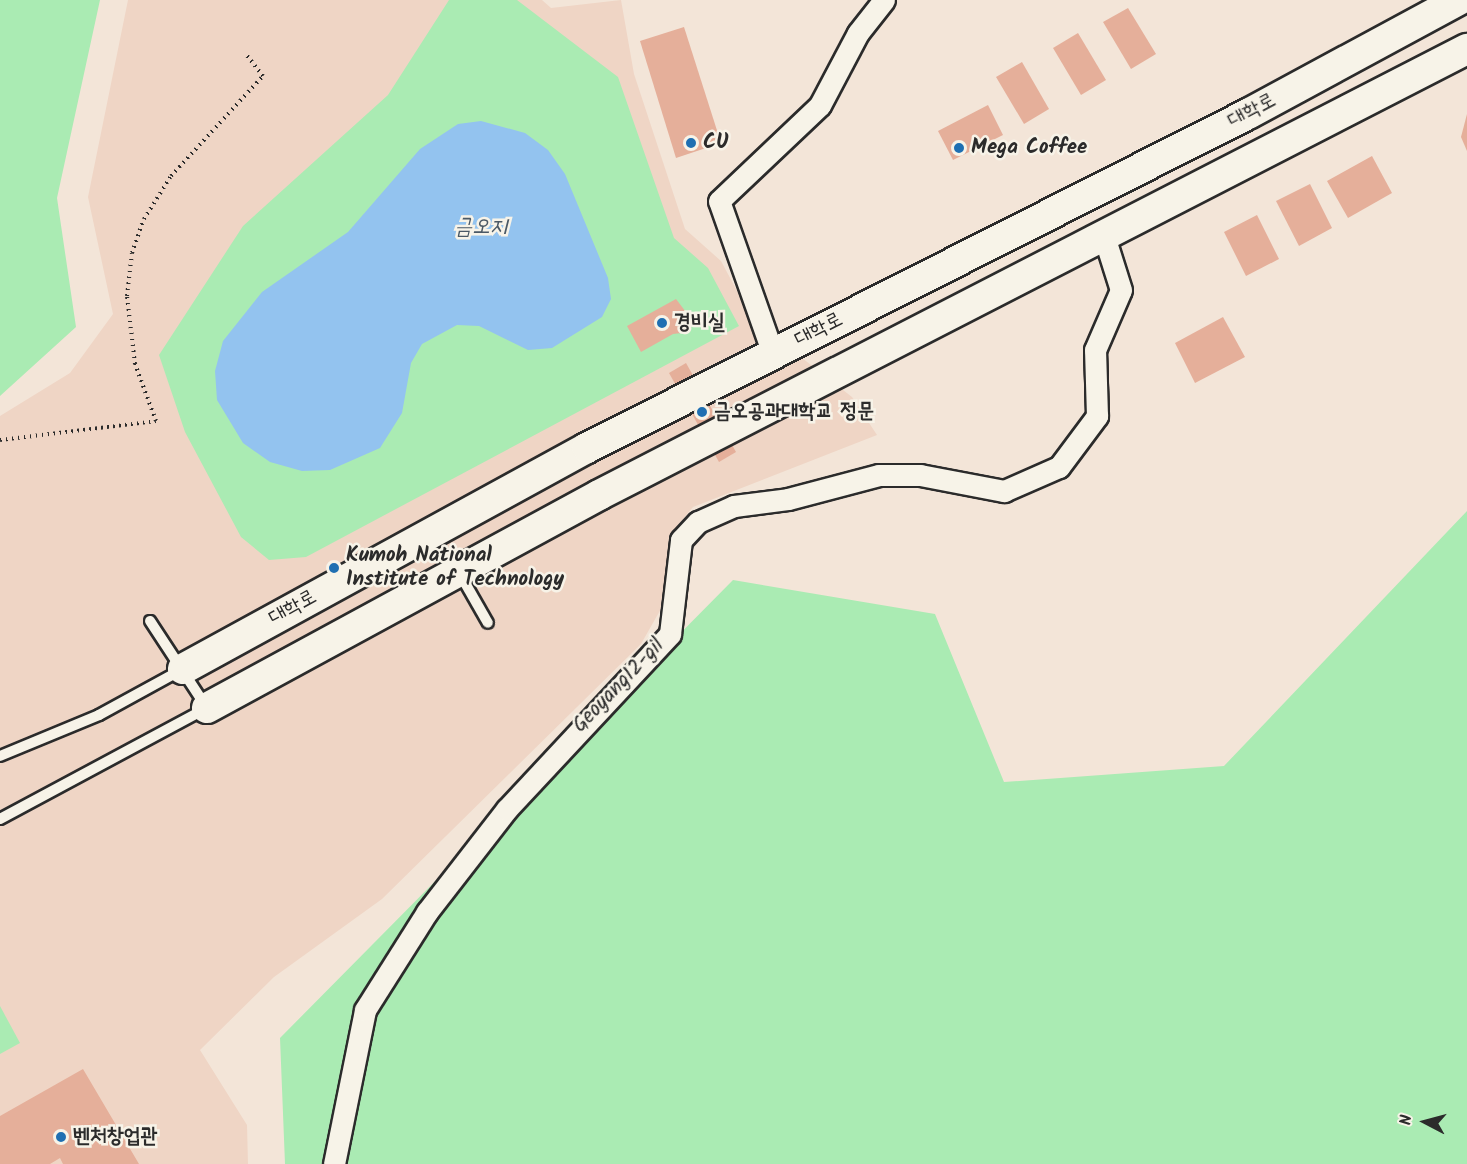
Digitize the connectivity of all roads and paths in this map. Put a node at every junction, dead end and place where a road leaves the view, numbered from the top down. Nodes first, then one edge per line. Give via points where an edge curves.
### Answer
1 (884, 0) edge
2 (1459, 0) edge
3 (1467, 49) edge
4 (245, 53) dead end
5 (1103, 233) junction
6 (773, 354) junction
7 (0, 440) edge
8 (459, 573) junction
9 (150, 621) dead end
10 (488, 623) dead end
11 (183, 669) junction
12 (207, 708) junction
13 (0, 756) edge
14 (0, 819) edge
15 (334, 1164) edge

1 - 6 street via 858,33 820,105 719,201
2 - 6 street, 대학로 via 1248,114
3 - 5 street, 대학로
4 - 7 path via 263,76 171,176 144,219 132,253 127,296 135,364 156,422
5 - 8 street, 대학로
5 - 15 street, Geoyang12-gil via 1121,290 1095,350 1097,416 1059,466 1004,491 920,476 879,475 788,499 734,506 698,522 681,540 670,634 507,809 427,912 365,1010
6 - 11 street, 대학로
8 - 10 lane
8 - 12 street, 대학로
9 - 11 lane
11 - 12 lane
11 - 13 lane via 99,715
12 - 14 lane

